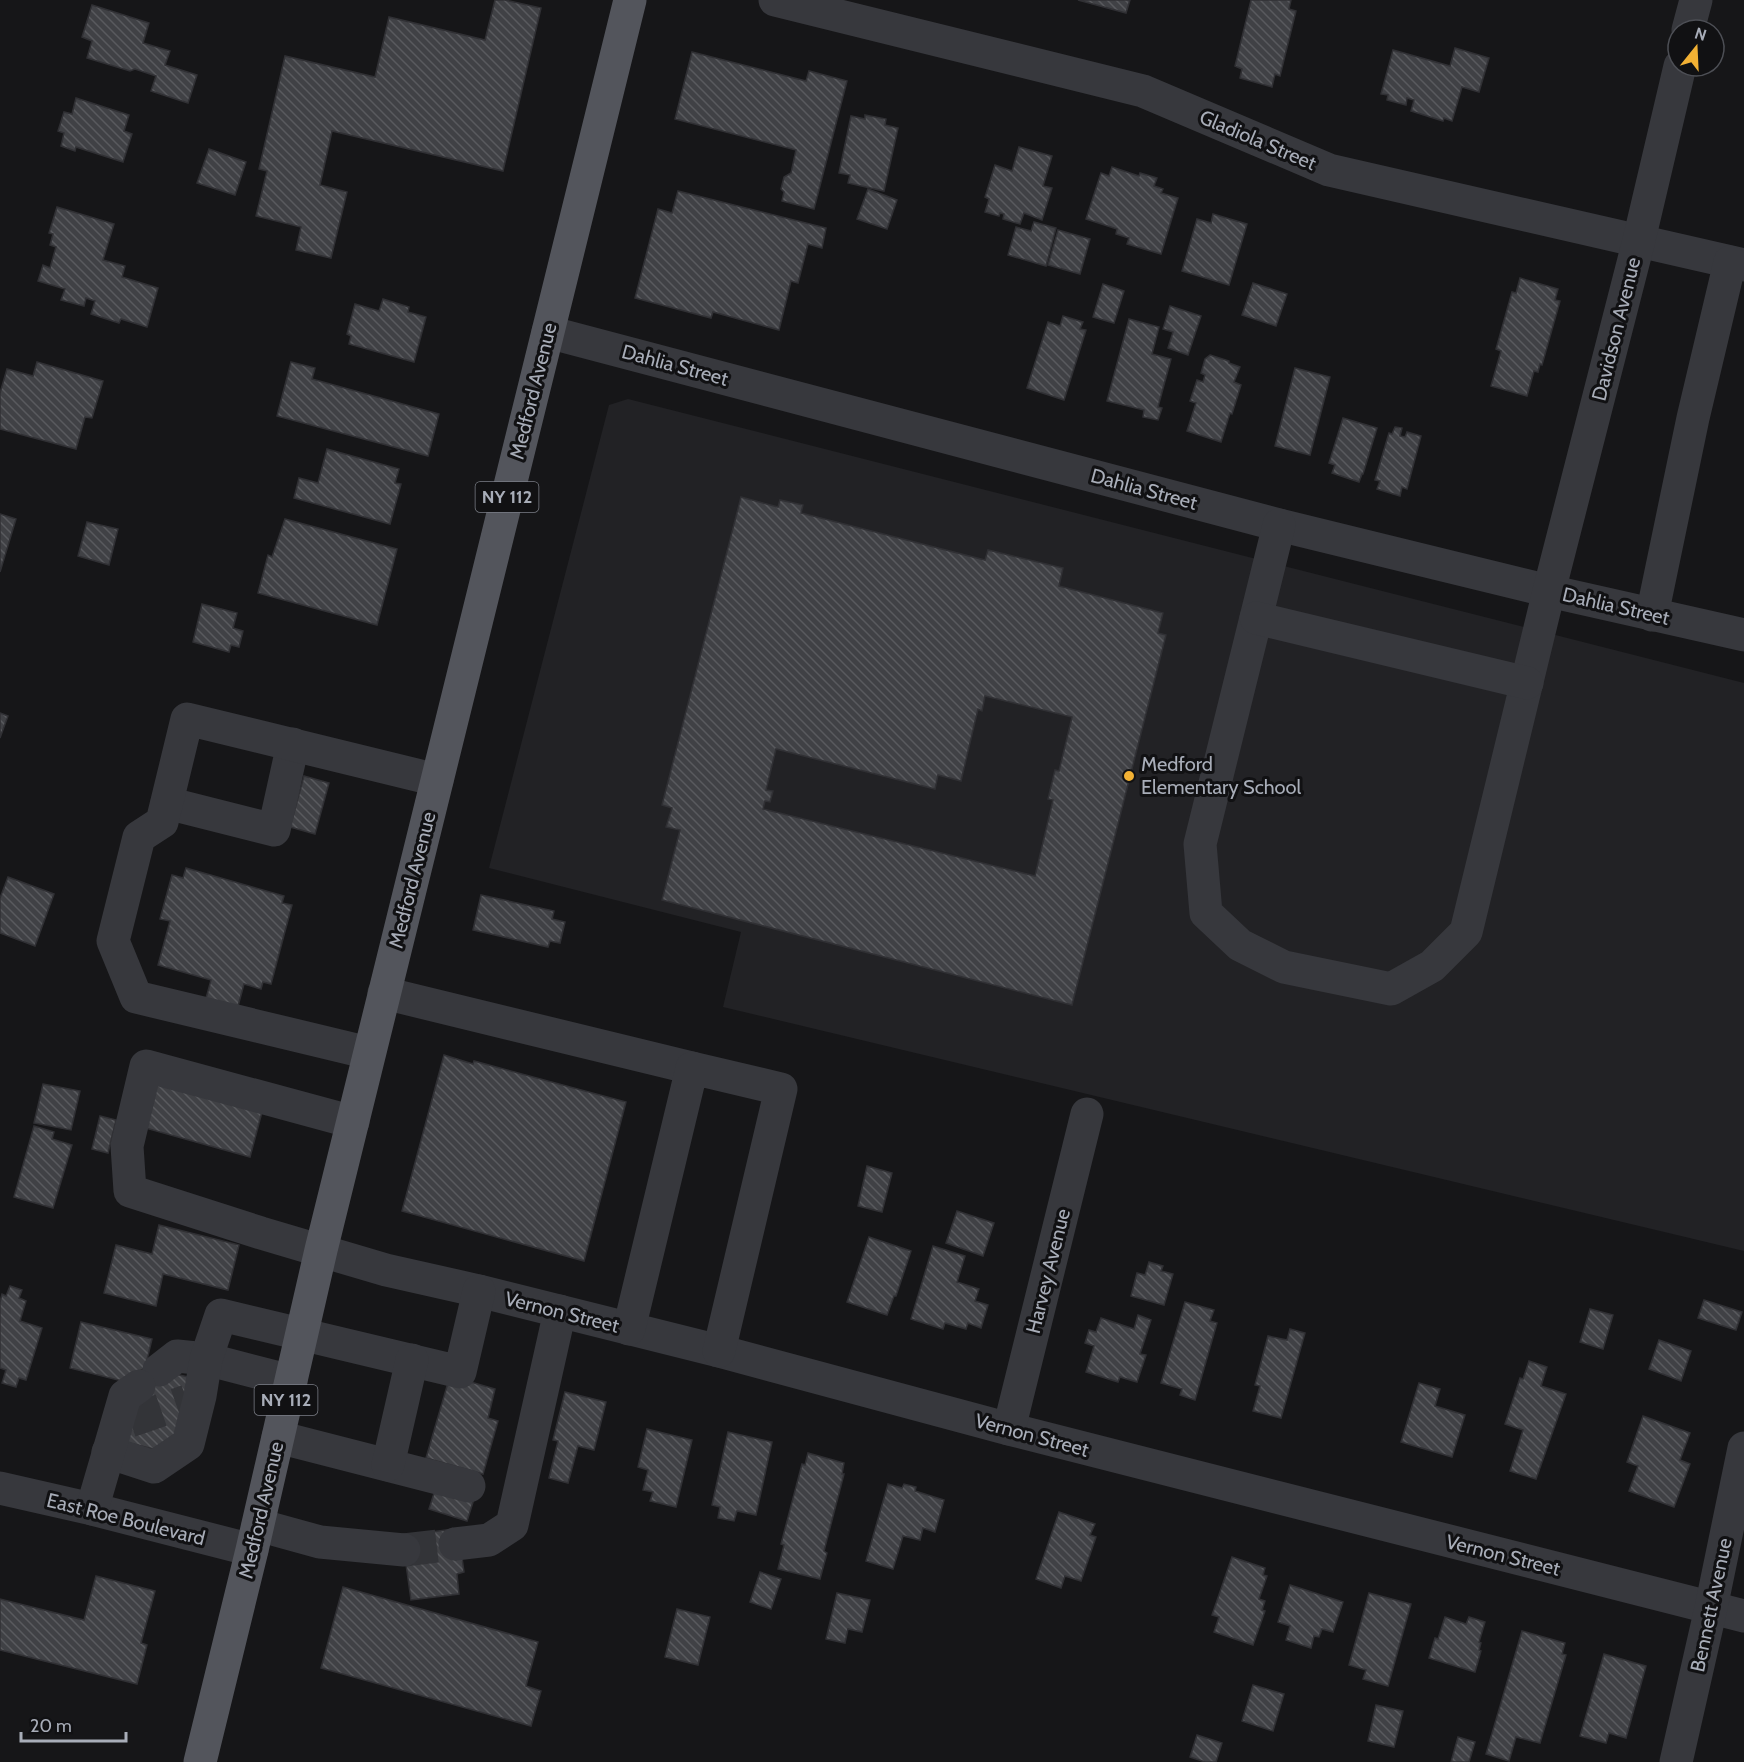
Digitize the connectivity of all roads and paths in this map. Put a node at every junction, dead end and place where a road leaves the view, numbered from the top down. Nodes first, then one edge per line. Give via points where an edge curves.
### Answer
1 (630, 0) edge
2 (775, 0) edge
3 (1696, 0) edge
4 (1692, 18) edge
5 (1677, 78) edge
6 (1639, 240) junction
7 (1737, 263) edge
8 (548, 332) junction
9 (1279, 525) junction
10 (1550, 591) junction
11 (1652, 615) junction
12 (1256, 618) junction
13 (1744, 635) edge
14 (1527, 683) junction
15 (293, 744) junction
16 (437, 780) junction
17 (167, 803) junction
18 (384, 993) junction
19 (369, 1053) junction
20 (692, 1068) junction
21 (1087, 1114) dead end
22 (353, 1122) junction
23 (321, 1250) junction
24 (479, 1291) junction
25 (560, 1311) junction
26 (629, 1329) junction
27 (302, 1334) junction
28 (719, 1351) junction
29 (206, 1359) junction
30 (412, 1360) junction
31 (291, 1381) junction
32 (1009, 1429) junction
33 (118, 1434) junction
34 (278, 1437) junction
35 (1744, 1448) edge
36 (388, 1465) junction
37 (469, 1486) dead end
38 (0, 1488) edge
39 (92, 1509) junction
40 (255, 1538) junction
41 (454, 1544) tunnel mouth
42 (404, 1550) tunnel mouth
43 (1711, 1608) junction
44 (1744, 1616) edge
45 (200, 1762) edge
46 (1676, 1762) edge

1 - 8 main road, Medford Avenue / NY 112
2 - 6 street, Gladiola Street via 1143,91 1329,170
3 - 4 street
5 - 6 street, Davidson Avenue
6 - 7 street, Gladiola Street
6 - 10 street, Davidson Avenue
7 - 11 street via 1693,418
8 - 9 street, Dahlia Street
8 - 16 main road, Medford Avenue / NY 112
9 - 10 street, Dahlia Street
9 - 12 street, Davidson Avenue
10 - 11 street, Dahlia Street
10 - 14 street, Davidson Avenue
11 - 13 street, Dahlia Street
12 - 14 street
12 - 14 street, Davidson Avenue via 1200,844 1206,913 1240,945 1284,967 1391,989 1432,966 1466,932
15 - 16 street
15 - 17 street via 187,718
15 - 17 street via 274,830
16 - 18 main road, Medford Avenue / NY 112
17 - 19 street via 162,822 139,837 113,941 136,997
18 - 19 main road, Medford Avenue / NY 112
18 - 20 street
19 - 22 main road, Medford Avenue / NY 112
20 - 26 street
20 - 28 street via 781,1089
21 - 32 street, Harvey Avenue
22 - 23 main road, Medford Avenue / NY 112
22 - 23 street, Vernon Street via 146,1065 127,1146 130,1191
23 - 24 street, Vernon Street via 386,1270
23 - 27 main road, Medford Avenue / NY 112
24 - 25 street, Vernon Street
24 - 30 street via 460,1372
25 - 26 street, Vernon Street
25 - 41 street via 512,1525 489,1540
26 - 28 street, Vernon Street
27 - 29 street via 221,1315
27 - 30 street
27 - 31 main road, Medford Avenue / NY 112
28 - 32 street, Vernon Street
29 - 31 street
29 - 33 street via 177,1356 125,1396
29 - 33 street via 194,1398 188,1444 154,1467
30 - 36 street
31 - 34 main road, Medford Avenue / NY 112
32 - 43 street, Vernon Street
33 - 39 street
34 - 36 street
34 - 40 main road, Medford Avenue / NY 112
35 - 43 street, Bennett Avenue
36 - 37 street
38 - 39 street, East Roe Boulevard
39 - 40 street, East Roe Boulevard
40 - 42 street, East Roe Boulevard
40 - 45 main road, Medford Avenue / NY 112
43 - 44 street, Vernon Street
43 - 46 street, Bennett Avenue

